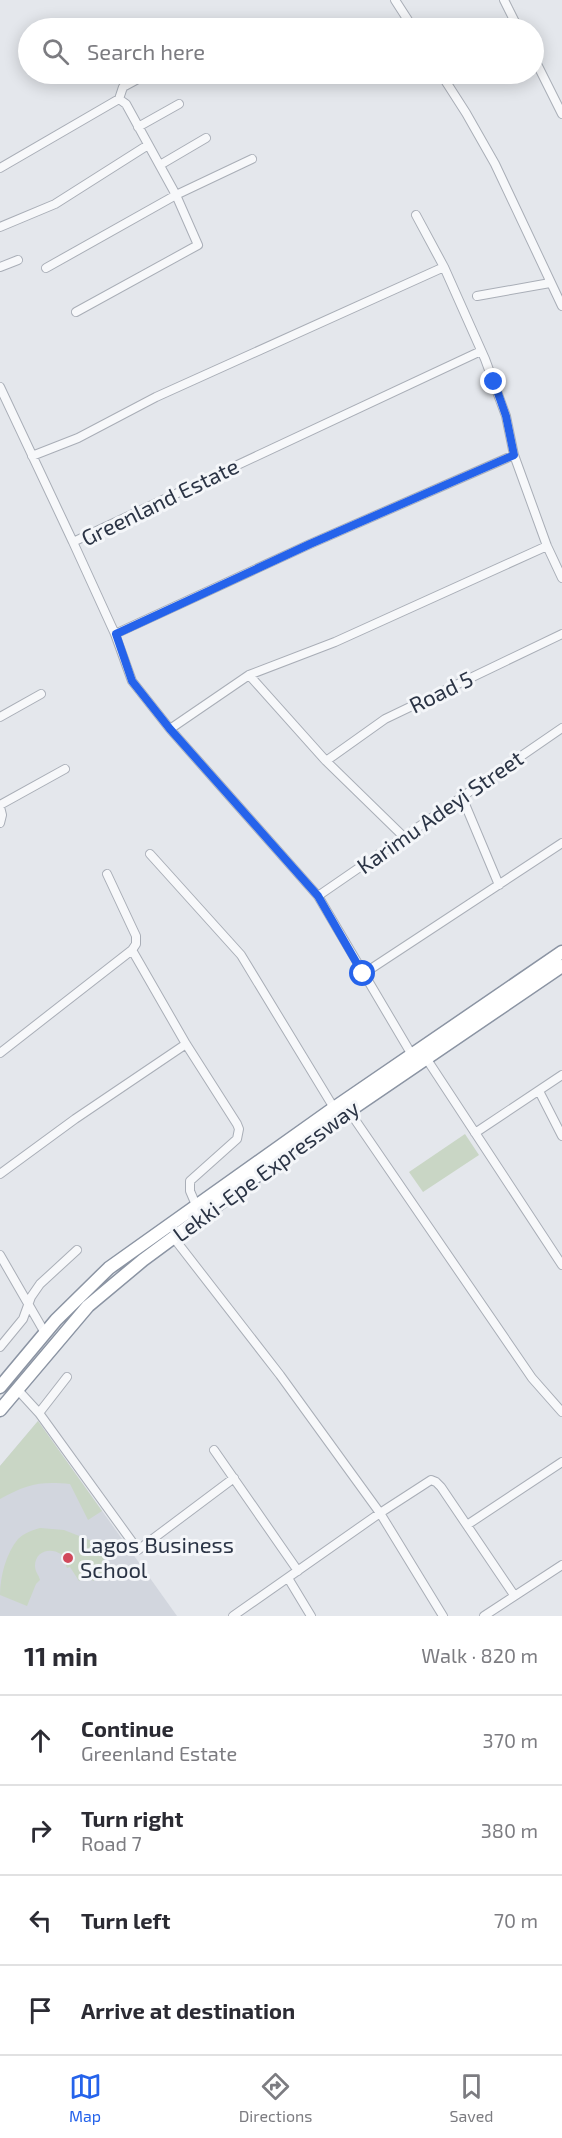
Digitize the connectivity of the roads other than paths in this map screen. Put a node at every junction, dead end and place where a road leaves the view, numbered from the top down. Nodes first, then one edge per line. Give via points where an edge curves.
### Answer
1 (395, 0) edge
2 (504, 0) edge
3 (407, 18) edge
4 (513, 18) edge
5 (544, 78) edge
6 (129, 84) edge
7 (447, 84) edge
8 (119, 99) junction
9 (179, 104) dead end
10 (562, 114) edge
11 (138, 127) junction
12 (206, 138) dead end
13 (148, 145) junction
14 (252, 159) dead end
15 (160, 165) junction
16 (0, 168) edge
17 (176, 195) junction
18 (416, 215) dead end
19 (0, 227) edge
20 (18, 260) dead end
21 (0, 267) edge
22 (444, 267) junction
23 (46, 268) dead end
24 (550, 283) junction
25 (477, 296) dead end
26 (562, 306) edge
27 (76, 312) dead end
28 (481, 351) junction
29 (0, 387) edge
30 (514, 455) junction
31 (32, 456) junction
32 (73, 542) junction
33 (547, 546) junction
34 (562, 578) edge
35 (116, 634) junction
36 (562, 634) edge
37 (249, 675) junction
38 (41, 694) dead end
39 (0, 717) edge
40 (562, 728) edge
41 (170, 729) junction
42 (326, 761) junction
43 (65, 769) dead end
44 (462, 797) junction
45 (1, 813) edge
46 (405, 838) junction
47 (562, 843) edge
48 (150, 854) dead end
49 (107, 874) dead end
50 (499, 885) junction
51 (318, 896) junction
52 (132, 950) junction
53 (562, 952) edge
54 (562, 966) edge
55 (363, 974) junction
56 (511, 994) junction
57 (186, 1044) junction
58 (0, 1053) edge
59 (412, 1055) junction
60 (426, 1058) junction
61 (562, 1074) edge
62 (539, 1091) junction
63 (334, 1108) junction
64 (349, 1111) junction
65 (475, 1134) junction
66 (562, 1137) edge
67 (0, 1174) edge
68 (196, 1205) junction
69 (173, 1237) junction
70 (77, 1250) dead end
71 (0, 1255) edge
72 (562, 1265) edge
73 (28, 1303) junction
74 (45, 1333) junction
75 (0, 1347) edge
76 (67, 1377) dead end
77 (0, 1387) edge
78 (17, 1389) junction
79 (0, 1410) edge
80 (562, 1412) edge
81 (39, 1413) junction
82 (214, 1450) dead end
83 (562, 1462) edge
84 (234, 1478) junction
85 (380, 1513) junction
86 (467, 1525) junction
87 (562, 1565) edge
88 (298, 1571) junction
89 (288, 1578) junction
90 (514, 1595) junction
91 (233, 1616) edge
92 (311, 1616) edge
93 (443, 1616) edge
94 (484, 1616) edge

1 - 3 street
2 - 4 street
5 - 10 street
6 - 8 street via 123,87
7 - 24 street via 495,164
8 - 11 street
8 - 16 street
9 - 11 street
11 - 13 street
12 - 15 street
13 - 15 street
13 - 19 street via 55,204
14 - 17 street
15 - 17 street
17 - 23 street
17 - 27 street via 198,245
18 - 22 street
20 - 21 street
22 - 28 street
22 - 31 street
24 - 25 street
24 - 26 street
28 - 30 street via 506,416
28 - 32 street, Greenland Estate
29 - 31 street
30 - 33 street
30 - 35 street
31 - 32 street
32 - 35 street, Greenland Estate
33 - 34 street
33 - 37 street via 335,642
35 - 41 street, Greenland Estate via 132,681
36 - 42 street, Road 5 via 385,719
37 - 41 street
37 - 42 street
38 - 39 street
40 - 44 street, Karimu Adeyi Street
41 - 51 street, Greenland Estate
42 - 46 street
43 - 45 street
44 - 46 street, Karimu Adeyi Street
44 - 50 street
46 - 51 street, Karimu Adeyi Street
47 - 50 street
48 - 63 street via 241,955
49 - 52 street via 136,936
50 - 55 street
51 - 55 street, Greenland Estate
52 - 57 street
52 - 58 street
53 - 56 highway, Lekki-Epe Expressway
54 - 56 highway, Lekki-Epe Expressway
55 - 59 street, Greenland Estate
56 - 59 highway, Lekki-Epe Expressway
56 - 60 highway, Lekki-Epe Expressway
57 - 67 street
57 - 68 street via 239,1129 237,1139 190,1181
59 - 63 highway, Lekki-Epe Expressway
60 - 64 highway, Lekki-Epe Expressway
60 - 65 street
61 - 62 street
62 - 65 street
62 - 66 street
63 - 68 highway, Lekki-Epe Expressway
64 - 69 highway, Lekki-Epe Expressway
64 - 80 street via 532,1378
65 - 72 street
68 - 74 highway, Lekki-Epe Expressway via 109,1268
69 - 78 highway, Lekki-Epe Expressway via 88,1306
69 - 85 street
70 - 73 street via 45,1279
71 - 73 street
73 - 74 street
73 - 75 street via 23,1318
74 - 77 highway, Lekki-Epe Expressway
76 - 81 street
78 - 79 highway, Lekki-Epe Expressway
78 - 81 street
81 - 84 street via 138,1550
82 - 84 street
83 - 86 street
84 - 88 street
85 - 86 street via 431,1480 441,1487
85 - 88 street
85 - 93 street
86 - 90 street
87 - 90 street
88 - 89 street
89 - 91 street
89 - 92 street
90 - 94 street

